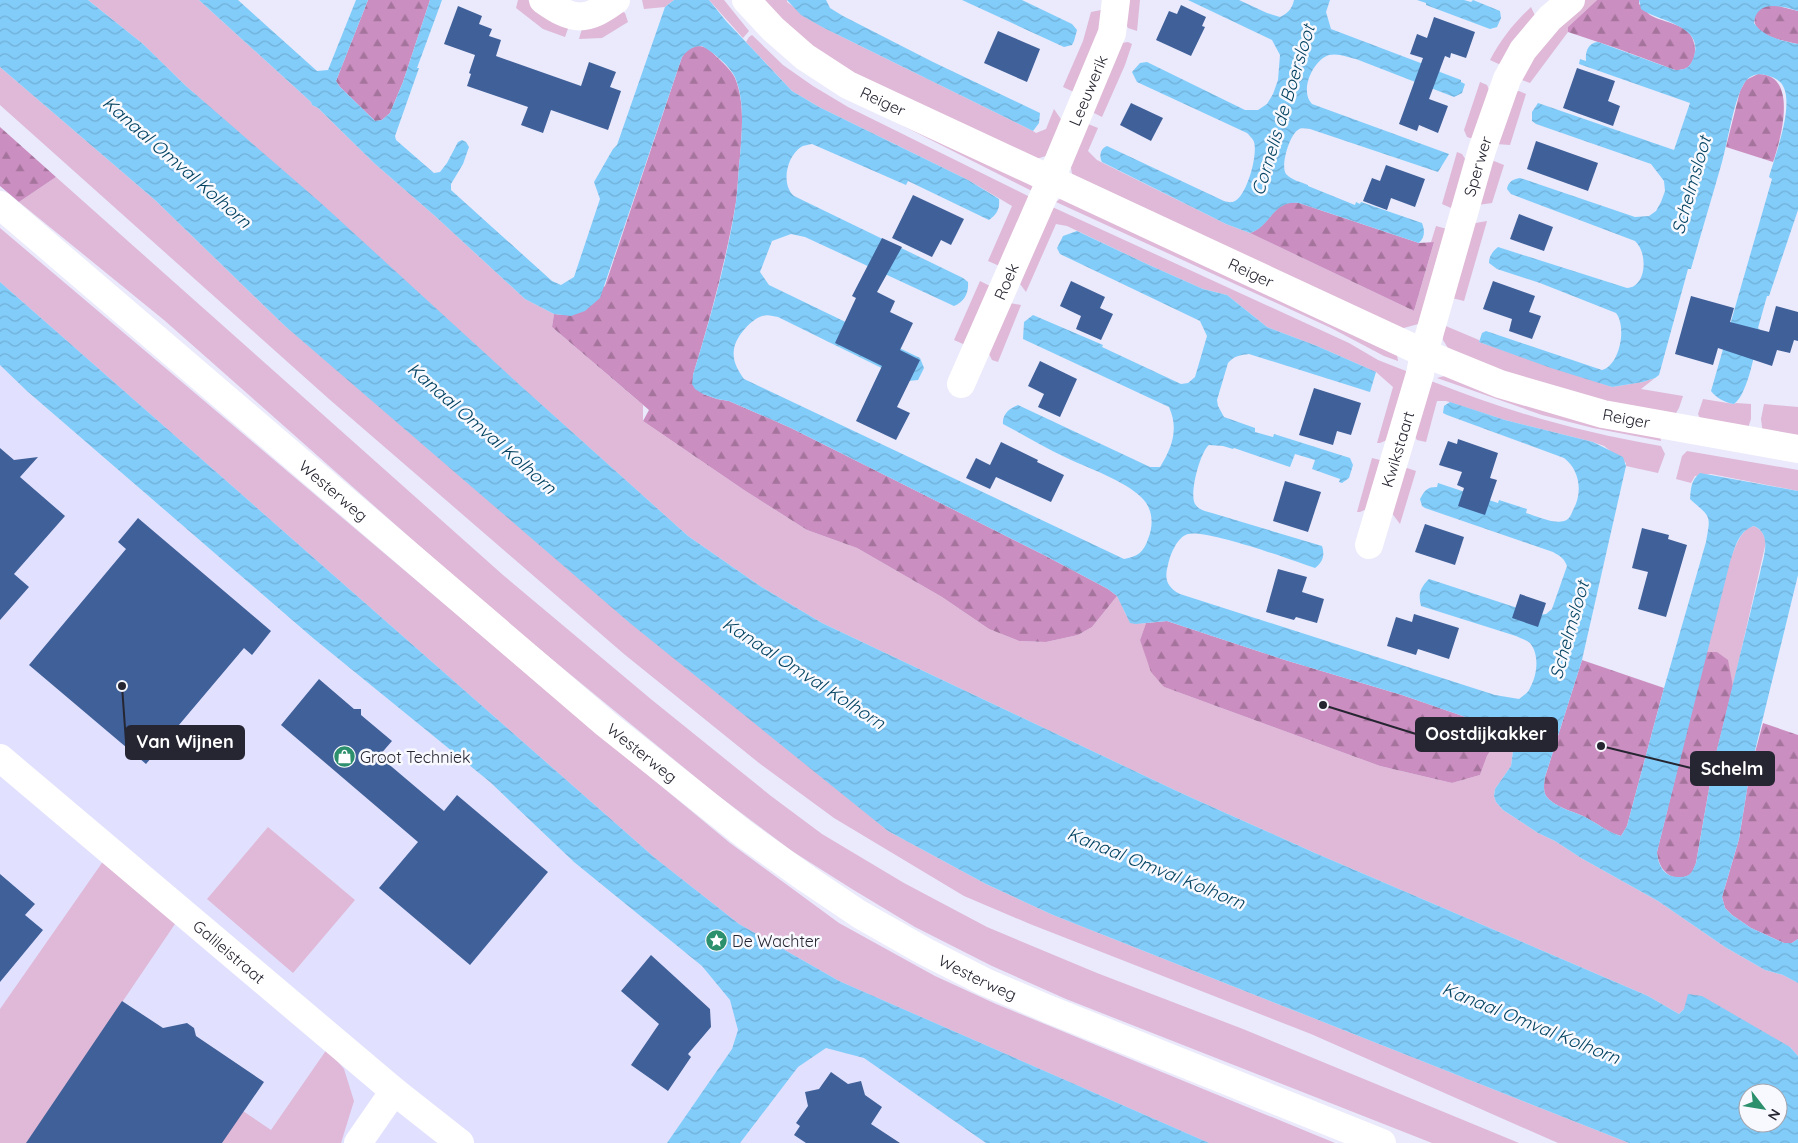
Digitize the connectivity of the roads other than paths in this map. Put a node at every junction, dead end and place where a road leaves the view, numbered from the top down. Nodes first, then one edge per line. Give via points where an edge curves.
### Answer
1 (543, 0) edge
2 (616, 0) edge
3 (746, 0) edge
4 (1116, 0) edge
5 (1571, 0) edge
6 (1052, 179) junction
7 (0, 205) edge
8 (1424, 353) junction
9 (961, 384) dead end
10 (1798, 449) edge
11 (1369, 545) dead end
12 (0, 758) edge
13 (394, 1091) junction
14 (358, 1143) edge
15 (460, 1143) edge
16 (1382, 1143) edge

1 - 2 street via 558,11 577,18 598,13
3 - 6 street, Reiger via 805,57 848,85
4 - 6 street, Leeuwerik via 1112,34
5 - 8 street, Sperwer via 1550,18 1523,50 1507,79 1482,150
6 - 8 street, Reiger
6 - 9 street, Roek
7 - 16 street, Westerweg via 606,724 744,834 807,879 859,914 985,982
8 - 10 street, Reiger via 1500,384 1603,414
8 - 11 street, Kwikstaart
12 - 13 street, Galileistraat
13 - 14 street
13 - 15 street, Galileistraat

